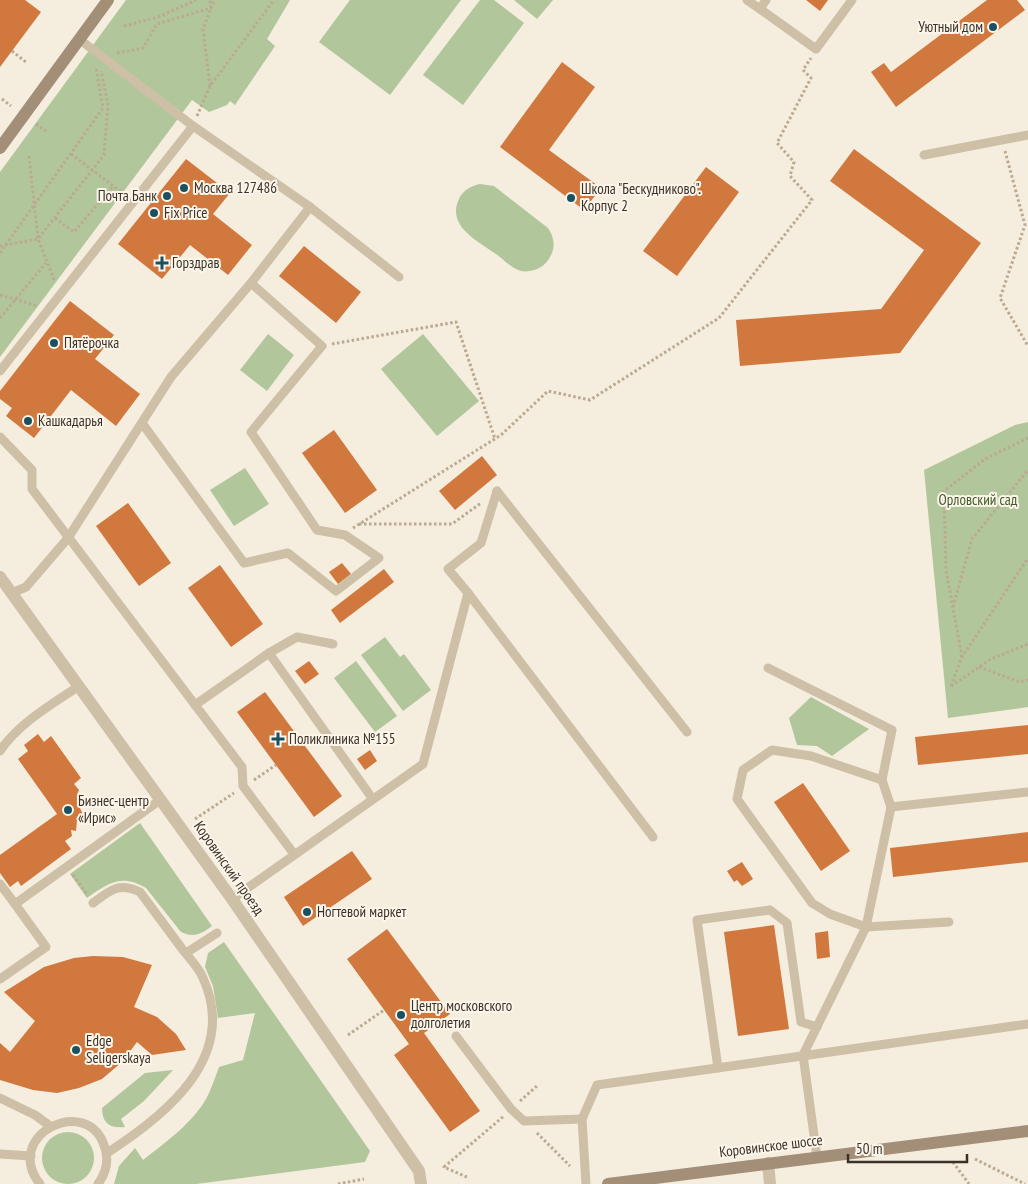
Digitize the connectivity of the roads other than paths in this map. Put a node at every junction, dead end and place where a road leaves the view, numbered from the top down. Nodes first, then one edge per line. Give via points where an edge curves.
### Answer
1 (747, 0) edge
2 (766, 0) edge
3 (852, 0) edge
4 (103, 2) edge
5 (760, 9) junction
6 (79, 39) junction
7 (193, 126) junction
8 (1028, 135) edge
9 (0, 148) edge
10 (924, 155) dead end
11 (310, 207) junction
12 (399, 277) dead end
13 (251, 283) junction
14 (0, 370) edge
15 (142, 423) junction
16 (0, 436) edge
17 (68, 538) junction
18 (0, 577) edge
19 (12, 593) junction
20 (468, 593) junction
21 (333, 644) dead end
22 (269, 653) junction
23 (768, 668) dead end
24 (79, 686) junction
25 (195, 705) junction
26 (687, 732) dead end
27 (0, 751) edge
28 (882, 780) junction
29 (1028, 792) edge
30 (372, 798) junction
31 (160, 800) junction
32 (891, 807) junction
33 (652, 837) dead end
34 (294, 854) junction
35 (0, 884) edge
36 (232, 899) junction
37 (93, 903) road end
38 (15, 904) junction
39 (950, 922) dead end
40 (866, 927) junction
41 (217, 933) dead end
42 (186, 953) junction
43 (0, 979) edge
44 (1028, 1024) edge
45 (817, 1027) junction
46 (456, 1036) dead end
47 (804, 1055) junction
48 (718, 1068) junction
49 (0, 1098) edge
50 (582, 1119) junction
51 (50, 1126) junction
52 (1028, 1130) edge
53 (107, 1153) junction
54 (0, 1154) edge
55 (31, 1156) junction
56 (817, 1157) junction
57 (768, 1163) junction
58 (40, 1184) edge
59 (98, 1184) edge
60 (421, 1184) edge
61 (586, 1184) edge
62 (614, 1184) edge
63 (770, 1184) edge

1 - 5 lane
2 - 5 lane
3 - 5 lane via 816,49
4 - 6 main road
6 - 7 lane
6 - 9 main road
7 - 11 lane
7 - 14 lane
8 - 10 lane
11 - 12 lane
11 - 13 lane
13 - 15 lane via 171,377
13 - 15 lane via 322,346 251,432 317,530 345,535 379,558 336,591 288,553 244,563
15 - 17 lane
16 - 17 lane via 32,470 32,489
17 - 19 lane via 26,587
17 - 25 lane
18 - 19 street, Коровинский проезд
19 - 24 street, Коровинский проезд
20 - 26 lane via 448,569 481,543 497,492
20 - 30 lane via 422,764
20 - 33 lane
21 - 22 lane via 297,637
22 - 25 lane
22 - 30 lane
23 - 28 lane via 892,730
24 - 27 lane via 29,721 8,739
24 - 31 street, Коровинский проезд
25 - 34 lane via 242,767 243,786
28 - 32 lane
28 - 40 lane via 811,756 772,750 744,770 737,799 812,903 830,914
29 - 32 lane
30 - 34 lane
31 - 36 street, Коровинский проезд
31 - 38 lane
32 - 40 lane
34 - 36 lane
35 - 38 lane
36 - 60 street, Коровинский проезд via 419,1171
37 - 42 lane via 113,889 128,887 140,892
38 - 43 lane via 46,947
39 - 40 lane
40 - 45 lane
41 - 42 lane
42 - 53 lane via 202,976 209,994 213,1017 210,1045 200,1067 176,1099 142,1130
44 - 47 lane
45 - 47 lane
45 - 48 lane via 801,1022 787,923 770,910 698,920
46 - 50 lane via 511,1109 524,1121
47 - 48 lane
47 - 56 lane
48 - 50 lane via 597,1085
49 - 51 lane
50 - 61 lane
51 - 53 lane via 67,1121 85,1125 100,1136
51 - 55 lane via 37,1139
52 - 56 main road, Коровинское шоссе
53 - 59 lane via 105,1172
54 - 55 lane
55 - 58 lane via 34,1174
56 - 57 main road, Коровинское шоссе
57 - 62 main road, Коровинское шоссе
57 - 63 street

